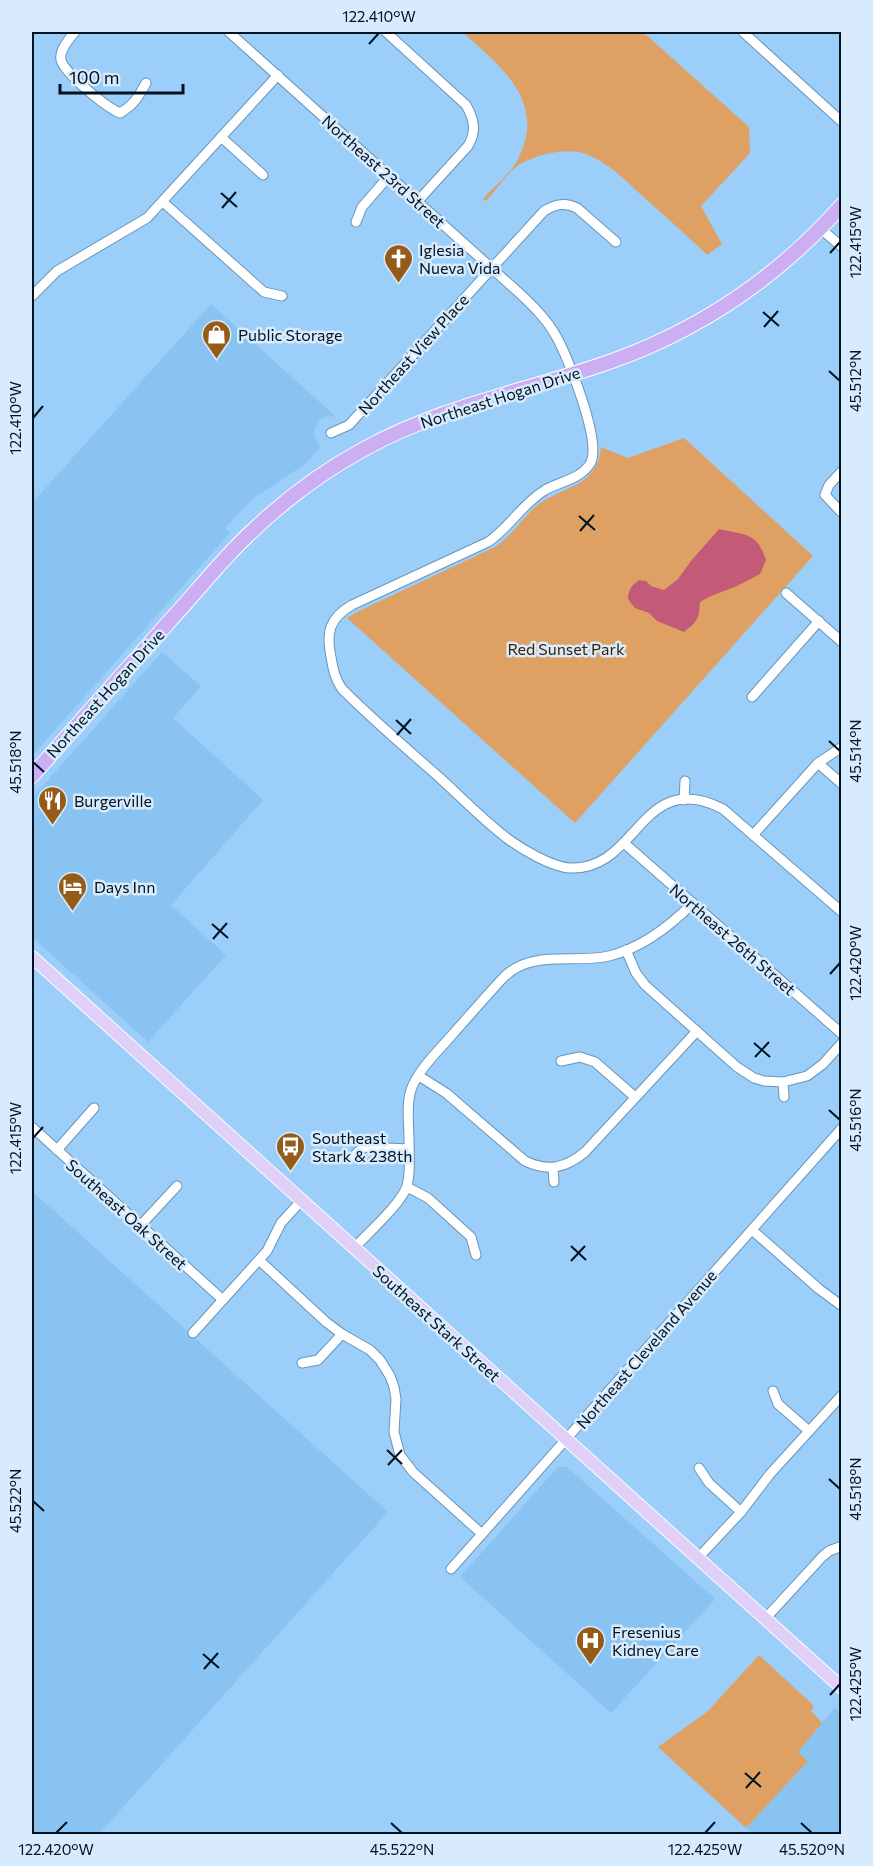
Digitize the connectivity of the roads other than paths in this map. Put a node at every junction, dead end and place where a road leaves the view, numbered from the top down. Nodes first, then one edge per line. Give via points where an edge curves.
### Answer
1 (75, 32) edge
2 (229, 32) edge
3 (386, 32) edge
4 (743, 32) edge
5 (278, 75) junction
6 (146, 83) dead end
7 (842, 122) edge
8 (221, 137) junction
9 (263, 175) dead end
10 (389, 176) junction
11 (163, 202) junction
12 (417, 202) junction
13 (842, 205) edge
14 (356, 222) dead end
15 (820, 228) junction
16 (616, 242) dead end
17 (842, 247) edge
18 (492, 269) junction
19 (34, 290) edge
20 (282, 296) dead end
21 (573, 374) junction
22 (331, 433) dead end
23 (842, 471) edge
24 (842, 513) edge
25 (786, 593) dead end
26 (819, 621) junction
27 (842, 642) edge
28 (752, 697) dead end
29 (842, 747) edge
30 (818, 764) junction
31 (32, 776) edge
32 (685, 781) dead end
33 (842, 784) edge
34 (684, 800) junction
35 (754, 834) junction
36 (624, 843) junction
37 (693, 903) junction
38 (842, 912) edge
39 (626, 951) junction
40 (32, 957) edge
41 (697, 1031) junction
42 (842, 1034) edge
43 (842, 1043) edge
44 (561, 1061) dead end
45 (419, 1076) junction
46 (783, 1082) junction
47 (635, 1097) junction
48 (784, 1097) dead end
49 (94, 1108) dead end
50 (32, 1127) edge
51 (842, 1128) edge
52 (409, 1149) junction
53 (57, 1150) junction
54 (353, 1157) dead end
55 (553, 1168) junction
56 (554, 1182) dead end
57 (177, 1186) dead end
58 (407, 1187) junction
59 (302, 1201) junction
60 (140, 1226) junction
61 (752, 1230) junction
62 (354, 1248) junction
63 (476, 1255) dead end
64 (259, 1260) junction
65 (223, 1300) junction
66 (842, 1306) edge
67 (193, 1333) dead end
68 (342, 1334) junction
69 (302, 1363) dead end
70 (773, 1391) dead end
71 (842, 1395) edge
72 (407, 1397) dead end
73 (396, 1399) junction
74 (808, 1431) junction
75 (566, 1440) junction
76 (699, 1468) dead end
77 (741, 1512) junction
78 (482, 1534) junction
79 (842, 1546) edge
80 (698, 1558) junction
81 (451, 1569) dead end
82 (765, 1619) junction
83 (842, 1688) edge

1 - 6 street via 62,50 61,59 67,70 110,109 120,113 130,108
2 - 5 street, Northeast 23rd Street
3 - 12 street via 466,105 472,115 473,137 468,146
4 - 7 street
5 - 8 street
5 - 10 street, Northeast 23rd Street
8 - 9 street
8 - 11 street
10 - 12 street, Northeast 23rd Street
10 - 14 street via 362,207
11 - 19 street via 147,218 75,259
11 - 20 street via 264,292
12 - 18 street, Northeast 23rd Street
13 - 15 highway, Northeast Hogan Drive
15 - 17 street
15 - 21 highway, Northeast Hogan Drive via 756,285 701,321 648,347
16 - 18 street, Northeast View Place via 578,208 561,204 544,211
18 - 21 street, Northeast 23rd Street via 544,318 565,352
18 - 22 street, Northeast View Place via 349,425
21 - 31 highway, Northeast Hogan Drive via 416,423 361,450 300,490 235,549
21 - 36 street, Northeast 23rd Street via 593,447 591,462 582,472 531,499 488,542 345,609 333,623 327,640 334,675 342,689 507,838 563,867 583,867 602,861
23 - 24 street via 825,495
25 - 26 street
26 - 27 street
26 - 28 street
29 - 30 street
30 - 33 street
30 - 35 street
32 - 34 street
34 - 35 street via 723,809
34 - 36 street via 657,808
35 - 38 street
36 - 37 street, Northeast 26th Street
37 - 39 street via 660,933
37 - 42 street, Northeast 26th Street
39 - 41 street via 645,984
39 - 45 street via 595,958 533,961 515,968
40 - 59 main road, Southeast Stark Street
41 - 46 street via 745,1073 764,1081
41 - 47 street
43 - 46 street via 814,1071
44 - 47 street via 580,1057 595,1062
45 - 52 street via 411,1088 409,1102
45 - 55 street via 446,1093 525,1161
46 - 48 street
47 - 55 street via 585,1152 569,1164
49 - 53 street
50 - 53 street, Southeast Oak Street
51 - 61 street, Northeast Cleveland Avenue
52 - 54 street via 363,1147
52 - 58 street
53 - 60 street, Southeast Oak Street
55 - 56 street
57 - 60 street
58 - 62 street
58 - 63 street via 428,1198 471,1237
59 - 62 main road, Southeast Stark Street
59 - 64 street via 281,1223
60 - 65 street, Southeast Oak Street
61 - 66 street
61 - 75 street, Northeast Cleveland Avenue
62 - 75 main road, Southeast Stark Street
64 - 65 street
64 - 68 street
65 - 67 street
68 - 69 street via 318,1360
68 - 73 street via 380,1360 390,1376
70 - 74 street via 778,1404
71 - 74 street
72 - 73 street
73 - 78 street via 394,1431 405,1463
74 - 77 street
75 - 78 street, Northeast Cleveland Avenue
75 - 80 main road, Southeast Stark Street
76 - 77 street via 709,1483
77 - 80 street
78 - 81 street, Northeast Cleveland Avenue
79 - 82 street via 822,1557
80 - 82 main road, Southeast Stark Street
82 - 83 main road, Southeast Stark Street

